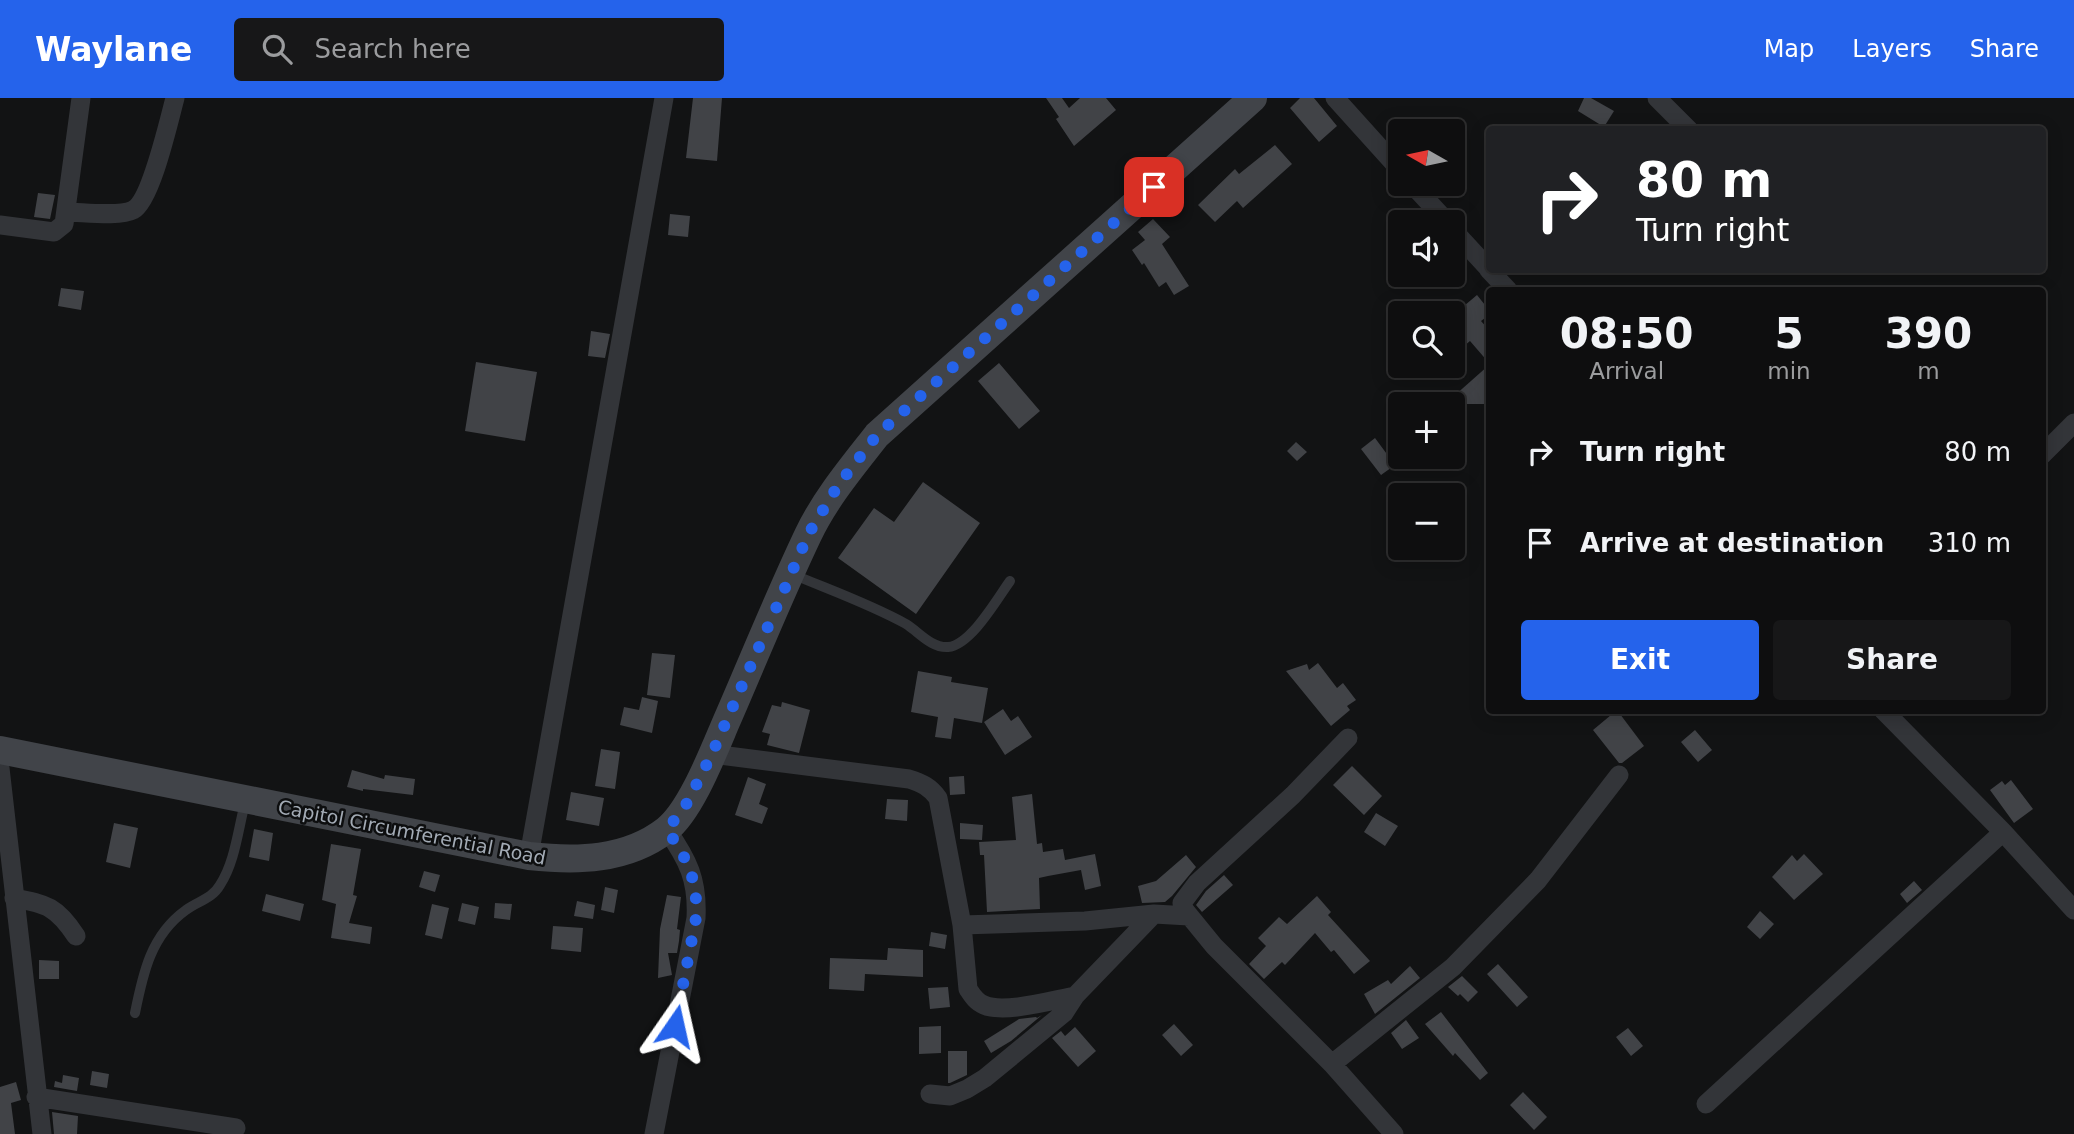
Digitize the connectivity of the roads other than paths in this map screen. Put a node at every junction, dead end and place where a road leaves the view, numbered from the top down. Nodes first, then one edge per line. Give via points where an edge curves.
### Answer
1 (81, 98) edge
2 (175, 98) edge
3 (664, 98) edge
4 (1253, 98) edge
5 (1335, 98) edge
6 (1657, 98) edge
7 (1685, 126) edge
8 (1388, 157) edge
9 (1423, 196) edge
10 (1436, 210) edge
11 (67, 212) junction
12 (0, 225) edge
13 (1465, 243) edge
14 (1486, 266) edge
15 (1493, 273) edge
16 (1505, 287) edge
17 (2074, 424) edge
18 (2046, 451) edge
19 (791, 574) junction
20 (1010, 581) dead end
21 (1887, 714) edge
22 (1348, 738) dead end
23 (0, 750) edge
24 (712, 754) junction
25 (0, 768) edge
26 (1619, 775) dead end
27 (246, 799) junction
28 (667, 830) junction
29 (2003, 832) junction
30 (529, 856) junction
31 (14, 898) junction
32 (2074, 910) edge
33 (1154, 914) junction
34 (1189, 916) junction
35 (962, 925) junction
36 (76, 936) dead end
37 (1075, 996) junction
38 (135, 1013) dead end
39 (1332, 1064) junction
40 (930, 1094) dead end
41 (36, 1097) junction
42 (1706, 1104) dead end
43 (236, 1128) dead end
44 (42, 1134) edge
45 (654, 1134) edge
46 (1394, 1134) edge

1 - 11 street
2 - 11 street via 141,203 124,213
3 - 30 street
4 - 19 main road, Capitol Circumferential Road via 877,435 839,484
5 - 8 street
6 - 7 street
9 - 10 street
11 - 12 street via 64,224 54,232
13 - 14 street
15 - 16 street
17 - 18 street
19 - 20 lane via 884,612 926,640 948,647 973,631
19 - 24 main road, Capitol Circumferential Road
21 - 29 street
22 - 34 street via 1186,894 1182,906
23 - 27 main road, Capitol Circumferential Road
24 - 28 main road, Capitol Circumferential Road
24 - 35 street via 908,779 933,790 939,799
25 - 31 street
26 - 39 street via 1538,880 1453,967
27 - 30 main road, Capitol Circumferential Road
27 - 38 lane via 220,887 164,929 143,974
28 - 30 main road, Capitol Circumferential Road via 636,847 601,858
28 - 45 street via 695,883 696,909
29 - 32 street
29 - 42 street
31 - 36 street via 55,909
31 - 41 street
33 - 34 street
33 - 35 street
33 - 37 street
34 - 39 street
35 - 37 street via 968,989 985,1006 1001,1008
37 - 40 street via 1064,1013 985,1079 950,1096
39 - 46 street
41 - 43 street
41 - 44 street

